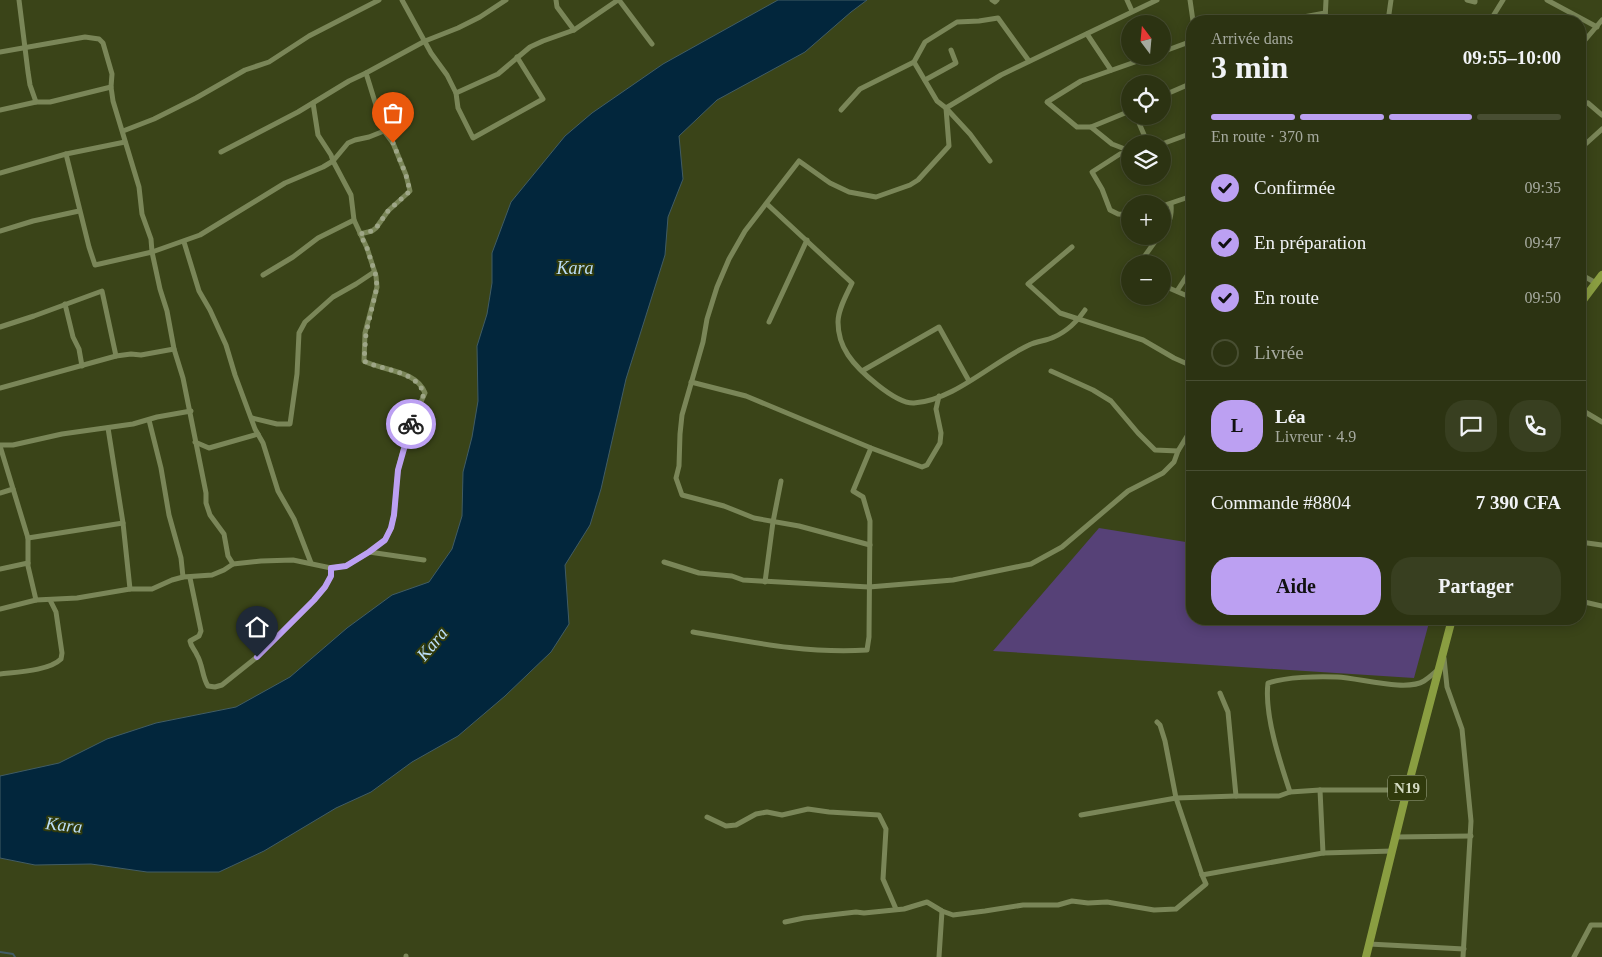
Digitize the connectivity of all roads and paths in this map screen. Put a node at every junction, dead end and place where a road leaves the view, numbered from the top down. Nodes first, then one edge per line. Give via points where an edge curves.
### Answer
1 (19, 0) edge
2 (379, 0) edge
3 (402, 0) edge
4 (506, 0) edge
5 (556, 0) edge
6 (619, 0) edge
7 (992, 0) edge
8 (997, 0) edge
9 (1127, 0) edge
10 (1157, 0) edge
11 (1190, 0) edge
12 (1326, 0) edge
13 (1391, 0) edge
14 (1467, 0) edge
15 (1475, 0) edge
16 (1503, 0) edge
17 (1547, 0) edge
18 (1132, 11) junction
19 (1325, 13) joint
20 (1192, 15) edge
21 (1314, 15) edge
22 (1389, 15) edge
23 (1494, 15) edge
24 (1575, 15) edge
25 (1602, 20) edge
26 (1586, 21) edge
27 (1597, 27) junction
28 (574, 30) junction
29 (1087, 34) junction
30 (1586, 39) edge
31 (424, 41) junction
32 (1186, 43) edge
33 (652, 44) dead end
34 (26, 48) junction
35 (1171, 49) edge
36 (951, 50) dead end
37 (0, 52) edge
38 (517, 57) junction
39 (1029, 61) junction
40 (914, 62) junction
41 (1125, 65) edge
42 (1110, 70) junction
43 (366, 73) junction
44 (925, 80) junction
45 (1186, 86) edge
46 (111, 87) junction
47 (1171, 92) edge
48 (456, 93) junction
49 (36, 102) junction
50 (1588, 102) dead end
51 (313, 103) junction
52 (946, 108) junction
53 (0, 110) edge
54 (841, 110) dead end
55 (1121, 114) edge
56 (1602, 115) edge
57 (1091, 127) junction
58 (1602, 129) edge
59 (122, 131) junction
60 (384, 131) junction
61 (1186, 135) edge
62 (1171, 141) edge
63 (125, 142) junction
64 (1586, 144) edge
65 (1121, 148) edge
66 (221, 152) dead end
67 (66, 154) junction
68 (1121, 154) edge
69 (333, 161) junction
70 (990, 161) dead end
71 (0, 173) edge
72 (1186, 198) edge
73 (767, 204) junction
74 (1171, 204) joint
75 (79, 211) junction
76 (1121, 214) edge
77 (1171, 216) edge
78 (354, 220) junction
79 (0, 231) edge
80 (360, 234) junction
81 (807, 240) junction
82 (184, 242) junction
83 (1072, 247) dead end
84 (152, 252) junction
85 (374, 272) junction
86 (263, 275) dead end
87 (1602, 275) edge
88 (1186, 277) edge
89 (1586, 277) edge
90 (1596, 283) junction
91 (1171, 289) edge
92 (1176, 291) junction
93 (1186, 295) edge
94 (1586, 296) edge
95 (65, 304) junction
96 (1085, 310) dead end
97 (1080, 319) junction
98 (769, 322) dead end
99 (0, 326) edge
100 (174, 349) junction
101 (116, 356) junction
102 (1186, 363) edge
103 (82, 366) junction
104 (862, 371) junction
105 (1052, 372) dead end
106 (969, 381) junction
107 (691, 382) junction
108 (0, 388) edge
109 (939, 396) junction
110 (190, 411) junction
111 (1586, 414) edge
112 (252, 418) junction
113 (149, 420) junction
114 (1602, 422) edge
115 (108, 428) junction
116 (258, 434) junction
117 (1186, 438) edge
118 (195, 442) junction
119 (0, 445) edge
120 (871, 448) junction
121 (1178, 452) junction
122 (781, 481) dead end
123 (13, 489) junction
124 (0, 493) edge
125 (773, 522) junction
126 (123, 523) junction
127 (28, 538) junction
128 (1586, 543) edge
129 (870, 545) junction
130 (1602, 545) edge
131 (369, 552) junction
132 (424, 560) dead end
133 (664, 562) dead end
134 (28, 563) junction
135 (311, 563) junction
136 (233, 564) junction
137 (331, 568) junction
138 (0, 569) edge
139 (183, 577) junction
140 (190, 578) junction
141 (765, 582) junction
142 (869, 587) junction
143 (130, 589) junction
144 (36, 600) junction
145 (50, 600) junction
146 (1586, 602) edge
147 (1602, 606) edge
148 (0, 609) edge
149 (1450, 625) edge
150 (693, 632) dead end
151 (1443, 652) junction
152 (1439, 669) junction
153 (0, 674) edge
154 (1220, 693) dead end
155 (1157, 722) dead end
156 (1320, 790) junction
157 (1407, 790) junction
158 (1290, 792) junction
159 (1236, 796) junction
160 (1176, 798) junction
161 (1081, 815) dead end
162 (707, 817) dead end
163 (1471, 836) junction
164 (1395, 837) junction
165 (1393, 851) junction
166 (1323, 853) junction
167 (1202, 875) junction
168 (896, 909) junction
169 (942, 911) junction
170 (785, 922) dead end
171 (1602, 925) edge
172 (1369, 944) junction
173 (1464, 949) junction
174 (938, 957) edge
175 (1366, 957) edge
176 (1464, 957) edge
177 (1574, 957) edge

1 - 34 street
2 - 59 street via 309,36 269,62 245,70 162,115
3 - 31 street
4 - 31 street via 458,28
5 - 28 street via 557,7
6 - 28 street
6 - 33 street
7 - 8 street
9 - 18 street
10 - 18 street
11 - 20 street
12 - 19 street
13 - 22 street
14 - 15 street
16 - 23 street
17 - 24 street
18 - 29 street
19 - 21 street
25 - 27 street
26 - 27 street
27 - 30 street
28 - 38 street via 543,40
29 - 39 street
29 - 42 street
31 - 43 street
31 - 48 street
32 - 35 street
34 - 37 street
34 - 46 street via 85,37 99,39 106,50 112,74
34 - 49 street via 30,85
36 - 44 street via 956,63
38 - 48 street via 498,74
38 - 48 street via 543,100 473,138 458,108
39 - 40 street via 998,18 957,22 925,42
39 - 52 street
40 - 44 street
40 - 54 street via 860,89
41 - 42 street
42 - 57 street via 1081,81 1047,102 1077,127
43 - 51 street
43 - 60 street
44 - 52 street via 937,102
45 - 47 street
46 - 49 street via 50,102
46 - 59 street
49 - 53 street
50 - 56 street
51 - 66 street
51 - 69 street via 318,135
52 - 70 street
52 - 73 street via 948,146 910,185 876,197 849,192 799,161
55 - 57 street
57 - 65 street
58 - 64 street
59 - 63 street
60 - 69 street via 348,144
60 - 80 street via 393,143 410,191 388,211 376,228
61 - 62 street
63 - 67 street
63 - 84 street
67 - 71 street
67 - 75 street
68 - 76 street via 1092,172 1110,210
69 - 78 street via 351,195
69 - 82 street via 285,183
72 - 74 street
73 - 81 street
73 - 107 street via 745,231 717,286
74 - 77 street
75 - 79 street
75 - 84 street via 95,265
78 - 80 street
78 - 86 street via 318,238
80 - 85 street
81 - 98 street
81 - 104 street via 852,283 838,320 839,334 848,354
82 - 84 street
82 - 112 street via 199,291 223,338
83 - 97 street via 1028,284 1060,313
84 - 100 street
85 - 112 street via 333,297 301,328 290,424
85 - 131 street via 377,287 366,333 364,361 411,377 419,383 424,394 409,428 398,470 391,528 385,540
87 - 90 main road
88 - 92 street
89 - 90 street
90 - 94 main road
91 - 92 street
92 - 93 street
95 - 99 street
95 - 101 street via 102,291
95 - 103 street
96 - 97 street
97 - 102 street via 1143,340
97 - 106 street via 1054,337 1029,344
100 - 101 street
100 - 110 street
101 - 103 street
103 - 108 street
104 - 106 street via 938,327
104 - 109 street via 907,403
105 - 121 street via 1111,401 1155,450
106 - 109 street
107 - 120 street via 746,396
107 - 125 street via 682,415 676,478 682,494
109 - 120 street via 936,409 940,443 927,465 918,466
110 - 113 street
110 - 118 street
111 - 114 street
112 - 116 street
113 - 115 street
113 - 139 street
115 - 119 street
115 - 126 street
116 - 118 street via 209,448
116 - 135 street via 278,491
117 - 121 street
118 - 136 street via 206,503 210,515 224,534
119 - 123 street
120 - 129 street via 853,491 863,497 870,521
121 - 142 street via 1174,462 1163,473 1128,491 1062,547 1031,564 953,580
122 - 125 street
123 - 124 street
123 - 127 street
125 - 129 street
125 - 141 street
126 - 127 street
126 - 143 street
127 - 134 street
128 - 130 street
129 - 142 street
131 - 132 street
131 - 137 street via 346,566
133 - 141 street via 699,573
134 - 138 street
134 - 144 street
135 - 136 street via 280,560
135 - 137 street
136 - 140 street via 212,575
137 - 140 street via 331,576 314,600 240,672 215,687 208,686 204,680 202,666 190,645 201,631
139 - 140 street
139 - 143 street via 152,589
141 - 142 street
142 - 150 street via 867,650 780,647
143 - 145 street
144 - 145 street
144 - 148 street
145 - 153 street via 56,612 61,659 47,667
146 - 147 street
149 - 151 main road, N19
151 - 152 main road, N19
151 - 163 street via 1447,686 1462,729
152 - 157 main road, N19
152 - 158 street via 1424,682 1400,686 1336,677 1268,683 1272,725
154 - 159 street via 1228,712
155 - 160 street via 1166,741
156 - 157 street
156 - 158 street
156 - 166 street
157 - 164 main road, N19
158 - 159 street via 1279,796
159 - 160 street
160 - 161 street
160 - 167 street
162 - 168 street via 726,826 736,825 756,814 782,815 808,809 879,815 886,829 883,879
163 - 164 street
163 - 173 street
164 - 165 main road, N19
165 - 166 street
165 - 172 main road, N19
166 - 167 street
167 - 169 street via 1206,884 1176,909 1154,910 1072,900 1058,905 1023,905 953,915
168 - 169 street via 927,902
168 - 170 street
169 - 174 street
171 - 177 street via 1591,925
172 - 173 street
172 - 175 main road, N19
173 - 176 street

